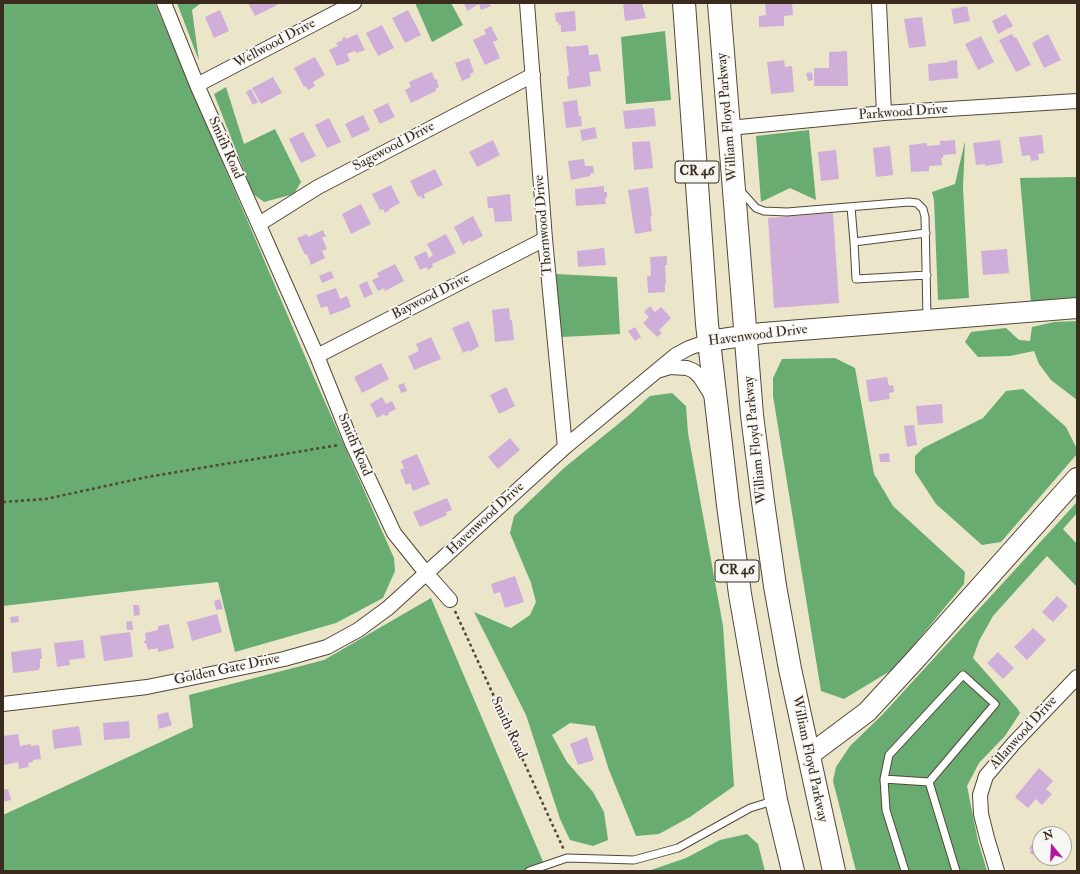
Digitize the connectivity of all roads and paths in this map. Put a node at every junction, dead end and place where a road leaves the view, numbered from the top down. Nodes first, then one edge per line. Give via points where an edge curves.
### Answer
1 (164, 3) edge
2 (354, 3) edge
3 (527, 3) edge
4 (684, 3) edge
5 (719, 3) edge
6 (879, 3) edge
7 (533, 75) junction
8 (197, 85) junction
9 (1077, 101) edge
10 (884, 114) junction
11 (729, 128) junction
12 (733, 182) junction
13 (851, 207) junction
14 (258, 224) junction
15 (926, 234) junction
16 (545, 239) junction
17 (854, 242) junction
18 (927, 274) junction
19 (1077, 308) edge
20 (927, 320) junction
21 (745, 335) junction
22 (709, 341) junction
23 (317, 356) junction
24 (656, 372) junction
25 (716, 406) junction
26 (352, 443) junction
27 (565, 447) junction
28 (1077, 478) edge
29 (3, 502) edge
30 (426, 574) junction
31 (450, 600) joint
32 (1077, 677) edge
33 (3, 704) edge
34 (808, 756) junction
35 (884, 779) junction
36 (928, 782) junction
37 (776, 800) junction
38 (567, 858) junction
39 (528, 871) edge
40 (793, 871) edge
41 (834, 871) edge
42 (904, 871) edge
43 (956, 871) edge
44 (997, 871) edge

1 - 8 street, Smith Road
2 - 8 street, Wellwood Drive
3 - 7 street, Thornwood Drive
4 - 22 highway, CR 46
5 - 11 highway, William Floyd Parkway / CR 46
6 - 10 street
7 - 14 street, Sagewood Drive via 318,187
7 - 16 street, Thornwood Drive
8 - 14 street, Smith Road
9 - 10 street, Parkwood Drive
10 - 11 street, Parkwood Drive
11 - 12 highway, William Floyd Parkway / CR 46
12 - 13 lane via 756,208 764,211 787,212
12 - 21 highway, William Floyd Parkway / CR 46
13 - 15 lane via 917,203 924,213
13 - 17 lane
14 - 23 street, Smith Road
15 - 17 lane
15 - 18 lane
16 - 23 street, Baywood Drive
16 - 27 street, Thornwood Drive
17 - 18 lane via 856,279
18 - 20 lane
19 - 20 street, Havenwood Drive
20 - 21 street, Havenwood Drive
21 - 22 street, Havenwood Drive
21 - 34 highway, William Floyd Parkway / CR 46 via 752,415 775,586
22 - 24 street, Havenwood Drive via 676,355
22 - 25 highway, CR 46
23 - 26 street, Smith Road
24 - 25 street via 679,366 694,371
24 - 27 street, Havenwood Drive
25 - 37 highway, CR 46 via 740,594
26 - 29 path via 147,477 46,499
26 - 30 street, Smith Road via 394,532
27 - 30 street, Havenwood Drive
28 - 34 street via 866,712
30 - 31 street, Smith Road
30 - 33 street, Golden Gate Drive via 388,608 358,630 327,647 284,659 147,687
31 - 38 path, Smith Road
32 - 44 street, Allanwood Drive via 986,776 980,795 981,814
34 - 41 highway, William Floyd Parkway / CR 46
35 - 36 lane
35 - 36 lane via 890,755 963,675 996,704
35 - 42 lane via 886,810
36 - 43 lane
37 - 38 lane via 750,808 678,848 634,860
37 - 40 highway, CR 46
38 - 39 lane

